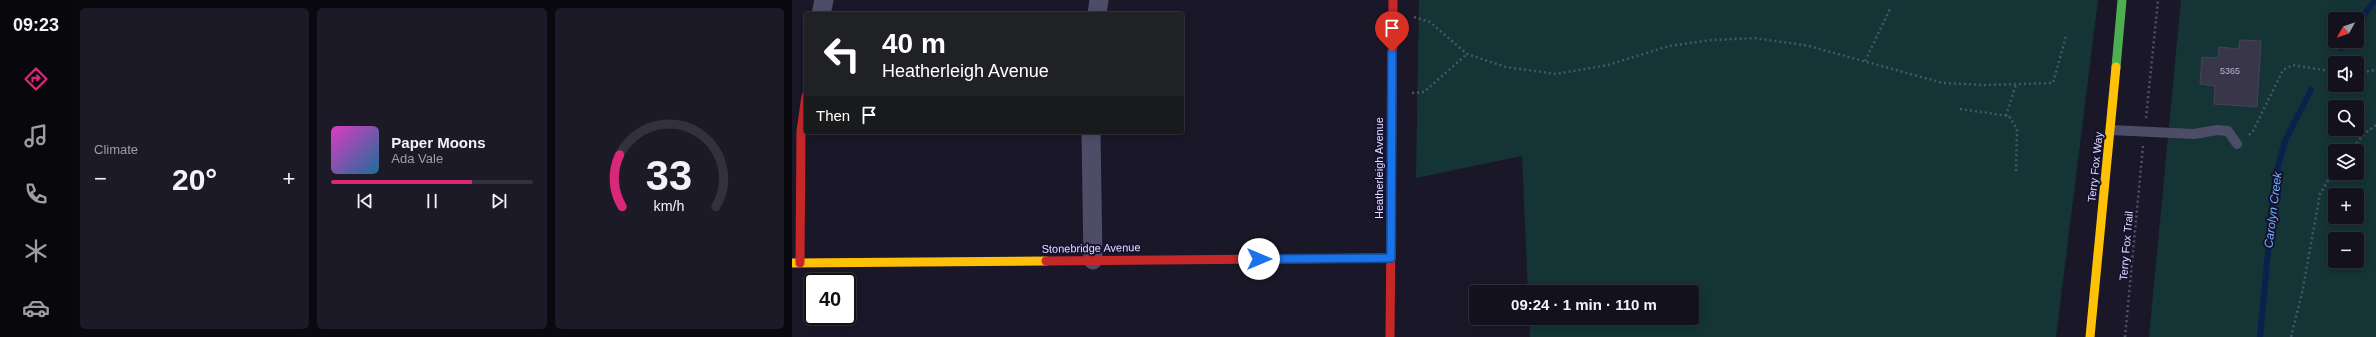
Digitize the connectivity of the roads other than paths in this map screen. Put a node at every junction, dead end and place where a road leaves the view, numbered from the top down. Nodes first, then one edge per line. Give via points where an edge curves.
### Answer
1 (824, 0) edge
2 (1099, 0) edge
3 (1393, 0) edge
4 (2122, 0) edge
5 (821, 12) edge
6 (1097, 12) edge
7 (804, 108) edge
8 (2111, 130) junction
9 (1090, 134) edge
10 (2237, 144) road end
11 (1391, 258) junction
12 (1093, 260) junction
13 (796, 263) edge
14 (1390, 337) edge
15 (2090, 337) edge

1 - 5 street
2 - 6 street
3 - 11 street, Heatherleigh Avenue
4 - 8 street, Terry Fox Way
7 - 13 street via 800,131
8 - 10 lane via 2194,134 2217,130 2228,132
8 - 15 street, Terry Fox Way
9 - 12 street
11 - 12 street, Stonebridge Avenue
11 - 14 street, Heatherleigh Avenue
12 - 13 street, Stonebridge Avenue

